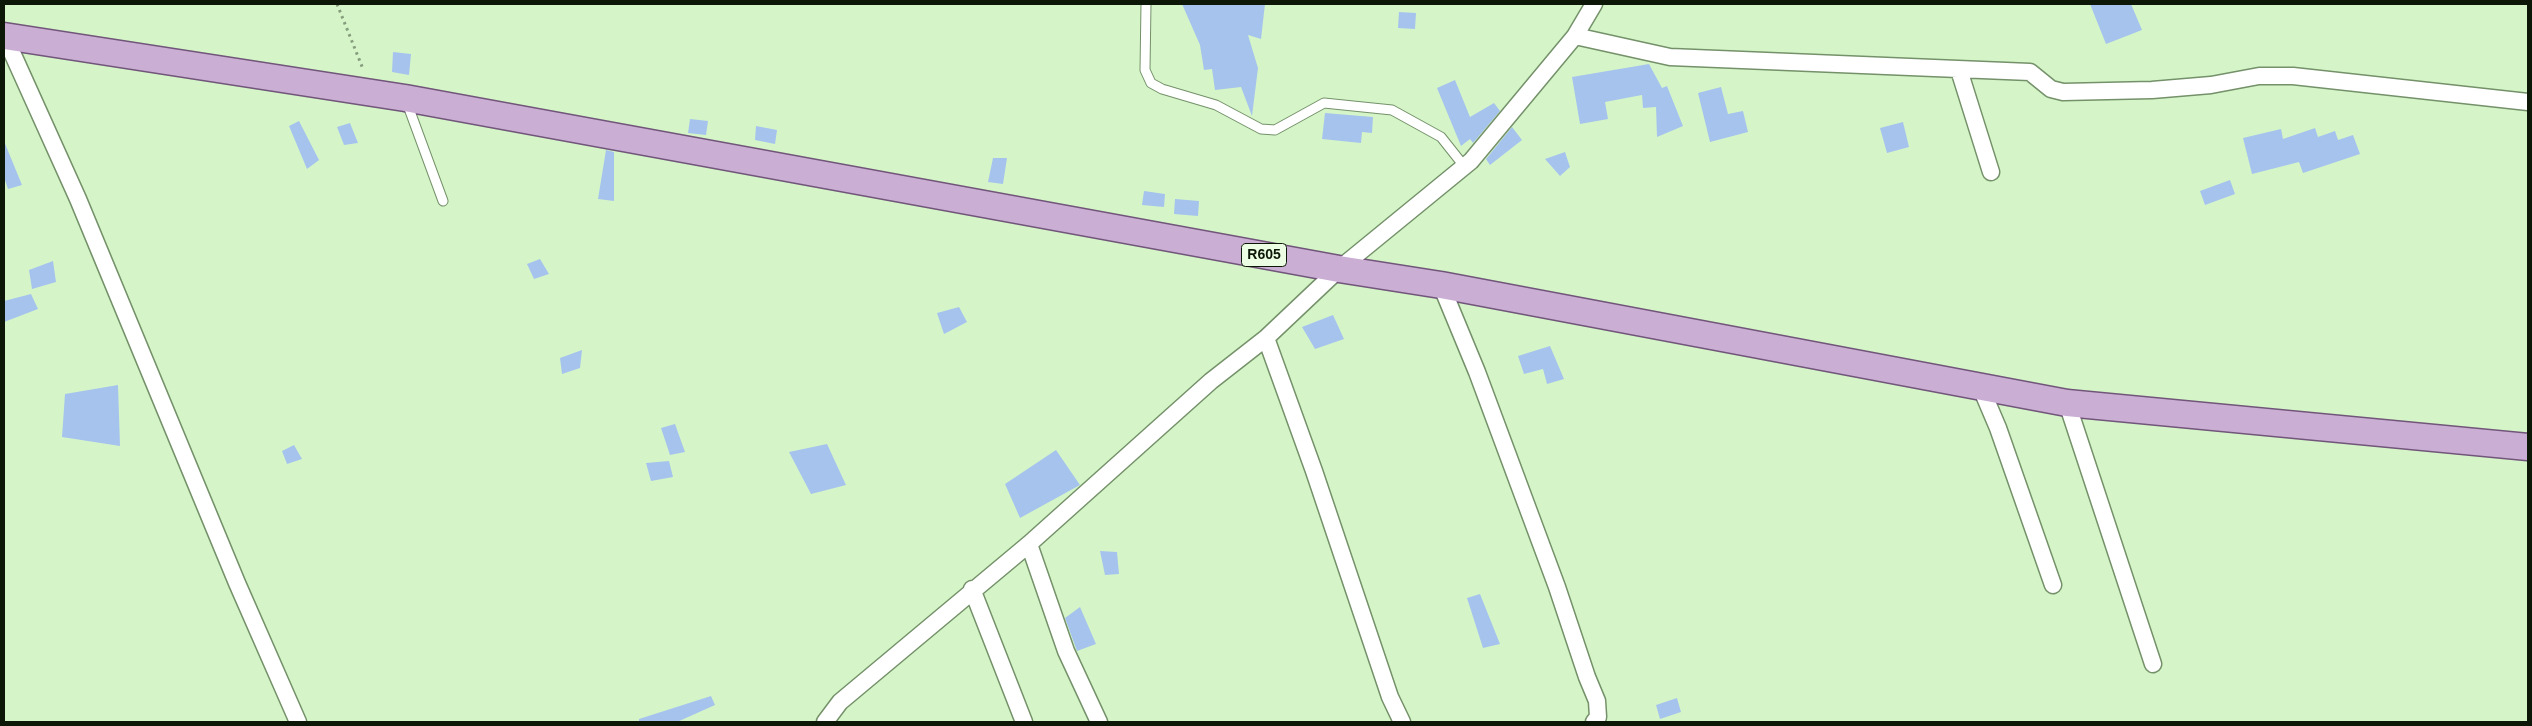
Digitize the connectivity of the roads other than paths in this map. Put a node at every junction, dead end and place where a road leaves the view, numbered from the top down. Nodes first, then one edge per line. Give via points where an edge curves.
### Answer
1 (1146, 4) edge
2 (1594, 4) edge
3 (1575, 36) junction
4 (5, 37) edge
5 (1959, 70) junction
6 (405, 98) junction
7 (2528, 102) edge
8 (1464, 166) junction
9 (1991, 172) dead end
10 (443, 201) dead end
11 (1339, 269) junction
12 (1441, 285) junction
13 (1266, 338) junction
14 (1981, 388) junction
15 (2067, 402) junction
16 (2528, 447) edge
17 (1029, 544) junction
18 (2053, 585) dead end
19 (972, 589) junction
20 (2153, 664) dead end
21 (298, 722) edge
22 (825, 722) edge
23 (1024, 722) edge
24 (1099, 722) edge
25 (1402, 722) edge
26 (1594, 722) edge

1 - 8 lane via 1145,70 1151,83 1162,89 1216,105 1261,129 1275,130 1324,103 1392,110 1441,137
2 - 3 street
3 - 5 street via 1670,57
3 - 8 street via 1518,107
4 - 6 main road, R605
4 - 21 street via 78,198
5 - 7 street via 2030,72 2051,89 2063,92 2152,90 2211,85 2259,76 2293,76
5 - 9 street
6 - 10 lane
6 - 11 main road, R605
8 - 11 street
11 - 12 main road, R605
11 - 13 street
12 - 14 main road, R605
12 - 26 street via 1477,372 1597,701 1598,717
13 - 17 street via 1211,381
13 - 25 street via 1390,697
14 - 15 main road, R605
14 - 18 street
15 - 16 main road, R605
15 - 20 street
17 - 19 street
17 - 24 street via 1066,651
19 - 22 street via 840,702
19 - 23 street

